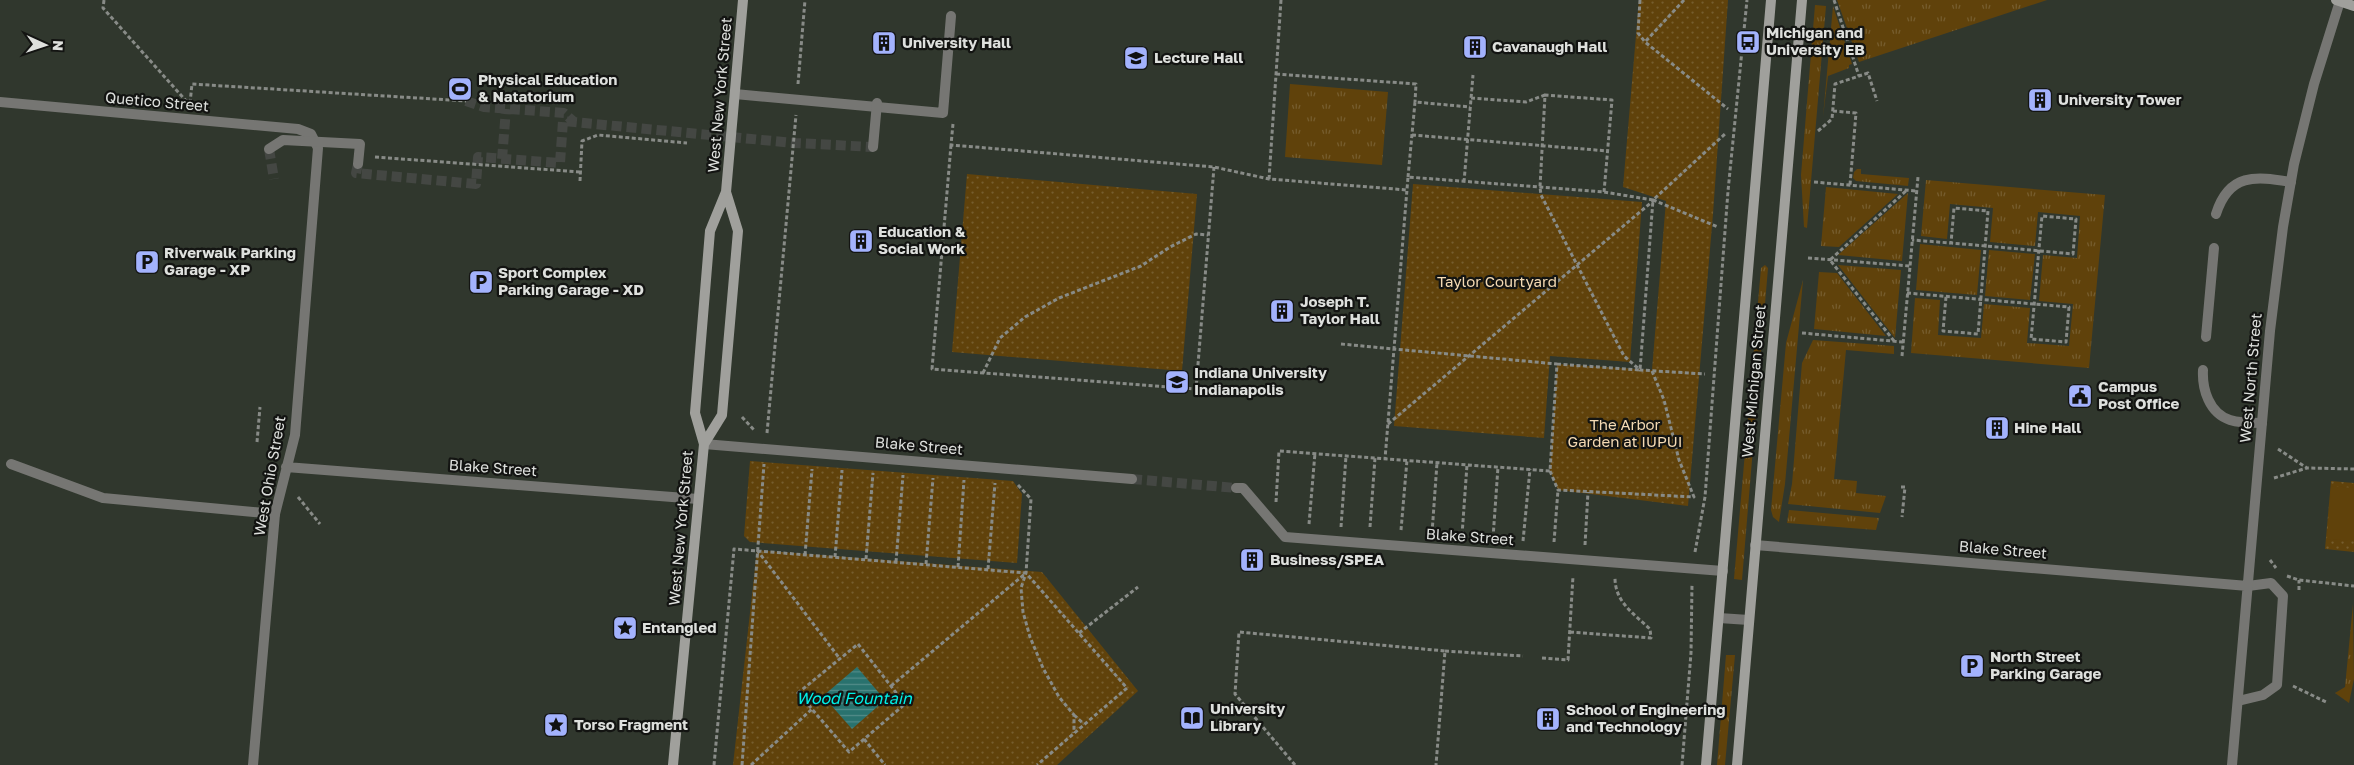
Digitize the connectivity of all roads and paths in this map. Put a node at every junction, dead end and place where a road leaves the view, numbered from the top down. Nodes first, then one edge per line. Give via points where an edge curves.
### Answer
1 (104, 0) edge
2 (743, 0) edge
3 (805, 0) edge
4 (1281, 0) edge
5 (1640, 0) edge
6 (1684, 0) edge
7 (1747, 0) edge
8 (1771, 0) edge
9 (1802, 0) edge
10 (1834, 0) edge
11 (2339, 0) edge
12 (2354, 6) edge
13 (951, 16) dead end
14 (1645, 42) junction
15 (1276, 74) junction
16 (1474, 75) dead end
17 (1859, 76) junction
18 (192, 84) dead end
19 (735, 94) junction
20 (1546, 95) junction
21 (1471, 98) junction
22 (797, 100) junction
23 (466, 101) tunnel mouth
24 (1877, 101) dead end
25 (0, 102) edge
26 (1415, 102) junction
27 (877, 103) dead end
28 (190, 105) dead end
29 (1470, 107) junction
30 (1728, 109) dead end
31 (1833, 111) junction
32 (954, 118) dead end
33 (1818, 131) dead end
34 (1726, 133) dead end
35 (311, 134) joint
36 (1412, 135) junction
37 (1467, 139) junction
38 (687, 143) dead end
39 (951, 145) junction
40 (1542, 146) junction
41 (873, 147) dead end
42 (269, 149) dead end
43 (1608, 152) junction
44 (372, 156) dead end
45 (358, 164) tunnel mouth
46 (1214, 167) junction
47 (580, 172) junction
48 (1408, 177) junction
49 (1918, 177) dead end
50 (1269, 179) junction
51 (580, 181) dead end
52 (1464, 182) junction
53 (1814, 182) dead end
54 (2290, 182) junction
55 (1850, 185) junction
56 (1540, 187) junction
57 (1407, 190) junction
58 (1907, 190) junction
59 (1916, 191) junction
60 (726, 192) junction
61 (1604, 192) junction
62 (1653, 200) junction
63 (2216, 214) dead end
64 (1718, 227) dead end
65 (1208, 235) junction
66 (1912, 240) junction
67 (1951, 243) junction
68 (1985, 246) junction
69 (2214, 248) dead end
70 (2039, 251) junction
71 (1808, 258) dead end
72 (1830, 260) junction
73 (1577, 265) junction
74 (1910, 266) junction
75 (1907, 293) junction
76 (1946, 297) junction
77 (1980, 300) junction
78 (2035, 304) junction
79 (1802, 334) dead end
80 (2206, 336) dead end
81 (1894, 342) junction
82 (1903, 342) junction
83 (1341, 344) dead end
84 (1394, 349) junction
85 (1469, 356) junction
86 (1902, 356) dead end
87 (1557, 364) junction
88 (1640, 370) junction
89 (2203, 370) dead end
90 (1652, 371) junction
91 (984, 373) junction
92 (1705, 374) dead end
93 (260, 407) dead end
94 (1388, 424) junction
95 (2262, 424) junction
96 (258, 442) dead end
97 (704, 444) junction
98 (765, 449) junction
99 (2278, 449) dead end
100 (1314, 453) junction
101 (1346, 456) junction
102 (1375, 458) junction
103 (1386, 459) junction
104 (1407, 460) junction
105 (757, 462) dead end
106 (764, 462) junction
107 (1437, 462) junction
108 (774, 463) dead end
109 (11, 464) dead end
110 (1467, 465) junction
111 (820, 466) dead end
112 (286, 467) junction
113 (835, 467) dead end
114 (1498, 467) junction
115 (842, 468) junction
116 (850, 468) dead end
117 (2307, 468) junction
118 (1530, 469) junction
119 (2354, 469) edge
120 (865, 470) dead end
121 (873, 470) junction
122 (880, 471) dead end
123 (1550, 471) junction
124 (895, 472) dead end
125 (903, 472) junction
126 (911, 473) dead end
127 (926, 474) dead end
128 (934, 475) junction
129 (941, 475) dead end
130 (957, 476) dead end
131 (965, 477) junction
132 (972, 478) dead end
133 (2274, 478) dead end
134 (988, 479) dead end
135 (1132, 479) tunnel mouth
136 (1013, 481) dead end
137 (1901, 487) dead end
138 (1236, 488) tunnel mouth
139 (1558, 490) junction
140 (1588, 492) junction
141 (298, 497) dead end
142 (698, 499) junction
143 (275, 514) junction
144 (1902, 517) dead end
145 (320, 524) dead end
146 (1275, 527) junction
147 (1309, 530) dead end
148 (1341, 533) dead end
149 (1370, 535) dead end
150 (1401, 538) dead end
151 (1431, 541) dead end
152 (1462, 543) dead end
153 (1755, 544) junction
154 (1492, 546) dead end
155 (1522, 548) dead end
156 (758, 550) junction
157 (1553, 551) dead end
158 (1584, 554) dead end
159 (805, 555) junction
160 (1695, 555) dead end
161 (836, 557) junction
162 (866, 560) junction
163 (2270, 560) dead end
164 (896, 562) junction
165 (926, 564) junction
166 (958, 567) junction
167 (988, 569) junction
168 (1573, 570) dead end
169 (1723, 571) junction
170 (1026, 572) junction
171 (1615, 573) dead end
172 (1693, 576) dead end
173 (2248, 586) junction
174 (2354, 586) edge
175 (1138, 587) dead end
176 (1719, 618) junction
177 (1749, 620) junction
178 (1570, 632) junction
179 (1079, 633) junction
180 (1445, 651) junction
181 (1523, 656) dead end
182 (1542, 658) dead end
183 (840, 659) junction
184 (891, 686) junction
185 (2293, 686) dead end
186 (2238, 700) junction
187 (2328, 704) dead end
188 (812, 709) junction
189 (1074, 715) junction
190 (1084, 724) junction
191 (1074, 733) junction
192 (864, 739) junction
193 (253, 765) edge
194 (674, 765) edge
195 (714, 765) edge
196 (742, 765) edge
197 (751, 765) edge
198 (884, 765) edge
199 (1038, 765) edge
200 (1295, 765) edge
201 (1436, 765) edge
202 (1682, 765) edge
203 (1706, 765) edge
204 (1736, 765) edge
205 (2232, 765) edge

1 - 28 path via 103,8
2 - 19 main road, West New York Street
3 - 22 path
4 - 15 path
5 - 14 path via 1638,33
6 - 14 path
7 - 160 path via 1704,497
8 - 169 main road, West Michigan Street
9 - 153 main road, West Michigan Street
10 - 17 path
11 - 12 main road
11 - 54 street, West North Street
13 - 22 street via 943,114
14 - 30 path
15 - 26 path via 1416,84
15 - 50 path
16 - 21 path
17 - 24 path via 1868,73
17 - 31 path via 1835,84
18 - 23 path
19 - 22 street
19 - 60 main road, West New York Street
20 - 21 path via 1526,102
20 - 40 path
20 - 43 path via 1612,100
21 - 29 path
22 - 98 path
25 - 35 street, Quetico Street via 298,129
26 - 29 path
26 - 36 path
27 - 41 street, bridge
29 - 37 path
31 - 33 path via 1832,119
31 - 55 path via 1856,113
32 - 39 path
34 - 62 path
35 - 112 street, West Ohio Street via 318,148 295,436
36 - 37 path
36 - 48 path
37 - 40 path
37 - 52 path
38 - 47 path via 598,135 582,141
39 - 46 path
39 - 91 path via 932,369
40 - 43 path
40 - 56 path
42 - 45 street, bridge via 283,140 360,144
43 - 61 path
44 - 47 path
46 - 50 path
46 - 65 path
47 - 51 path
48 - 52 path
48 - 57 path
49 - 59 path
50 - 57 path
52 - 56 path
53 - 55 path
54 - 63 street via 2254,177 2246,180 2224,197
54 - 95 street, West North Street via 2270,331
55 - 58 path
56 - 61 path
56 - 73 path via 1541,195
57 - 84 path
58 - 59 path
58 - 72 path
59 - 66 path
60 - 97 main road, West New York Street via 709,240 695,413
60 - 97 main road, West New York Street via 738,231 728,347 722,415
61 - 62 path
62 - 64 path
62 - 73 path
62 - 88 path
65 - 91 path via 1196,234 1170,246 1141,266 1059,298 1025,317 1000,338
65 - 91 path via 1196,389
66 - 67 path
66 - 74 path
67 - 68 path
67 - 68 path via 1954,208 1988,211
68 - 70 path
68 - 77 path
69 - 80 street
70 - 70 path via 2074,254 2076,219 2042,216
70 - 78 path
71 - 72 path
72 - 74 path
72 - 81 path
73 - 85 path
73 - 88 path via 1624,356
74 - 75 path
75 - 76 path
75 - 82 path
76 - 77 path
76 - 77 path via 1943,331 1960,333 1978,334
77 - 78 path
78 - 78 path via 2069,308 2066,342 2031,339
79 - 81 path
81 - 82 path
82 - 86 path
83 - 84 path
84 - 85 path
84 - 94 path
85 - 87 path
85 - 94 path
87 - 88 path
87 - 123 path
88 - 90 path
89 - 95 street via 2207,398 2220,414 2230,420
90 - 92 path
90 - 140 path via 1664,400 1679,460 1694,497
93 - 96 path
94 - 103 path
95 - 173 street, West North Street
97 - 98 street, Blake Street
97 - 142 main road, West New York Street
98 - 106 path
98 - 135 street, Blake Street
99 - 117 path
100 - 101 path
100 - 146 path via 1279,451
100 - 147 path
101 - 102 path
101 - 148 path
102 - 103 path
102 - 149 path
103 - 104 path
104 - 107 path
104 - 150 path
105 - 106 path
106 - 108 path
106 - 156 path
107 - 110 path
107 - 151 path
109 - 143 street via 104,498
110 - 114 path
110 - 152 path
111 - 159 path via 812,466
112 - 142 street, Blake Street
112 - 143 street, West Ohio Street
113 - 115 path
114 - 118 path
114 - 154 path
115 - 116 path
115 - 161 path
117 - 119 path
117 - 133 path
118 - 123 path
118 - 155 path
120 - 121 path
121 - 122 path
121 - 162 path
123 - 139 path
124 - 125 path
125 - 126 path
125 - 164 path
127 - 128 path
128 - 129 path
128 - 165 path
130 - 131 path
131 - 132 path
131 - 166 path
134 - 167 path via 995,479
136 - 170 path via 1031,499
137 - 144 path via 1905,487
138 - 146 street, Blake Street via 1243,488
139 - 140 path
139 - 157 path
140 - 158 path
141 - 145 path
142 - 194 main road, West New York Street
143 - 193 street, West Ohio Street
146 - 169 street, Blake Street via 1285,538
153 - 173 street, Blake Street
153 - 177 main road, West Michigan Street
156 - 159 path
156 - 183 path
156 - 195 path via 734,549
156 - 196 path
159 - 161 path
161 - 162 path
162 - 164 path
163 - 174 path via 2280,573 2299,580
164 - 165 path
165 - 166 path
166 - 167 path
167 - 170 path
168 - 178 path
169 - 176 main road, West Michigan Street
170 - 179 path
170 - 184 path
170 - 189 path via 1021,588 1030,638 1049,680
171 - 178 path via 1615,589 1621,601 1650,629 1651,638
172 - 202 path
173 - 186 street, West North Street
173 - 186 street, Blake Street via 2271,583 2283,596 2277,685 2263,695
175 - 179 path
176 - 177 street
176 - 203 main road, West Michigan Street
177 - 204 main road, West Michigan Street
178 - 182 path via 1568,660
179 - 190 path via 1126,688
180 - 181 path
180 - 200 path via 1240,632 1235,694
180 - 201 path
183 - 184 path via 858,644
183 - 188 path via 798,693
184 - 192 path via 905,704
185 - 187 path
186 - 205 street, West North Street
188 - 192 path via 849,752
188 - 197 path
189 - 190 path
189 - 191 path
190 - 191 path
191 - 199 path
192 - 198 path

